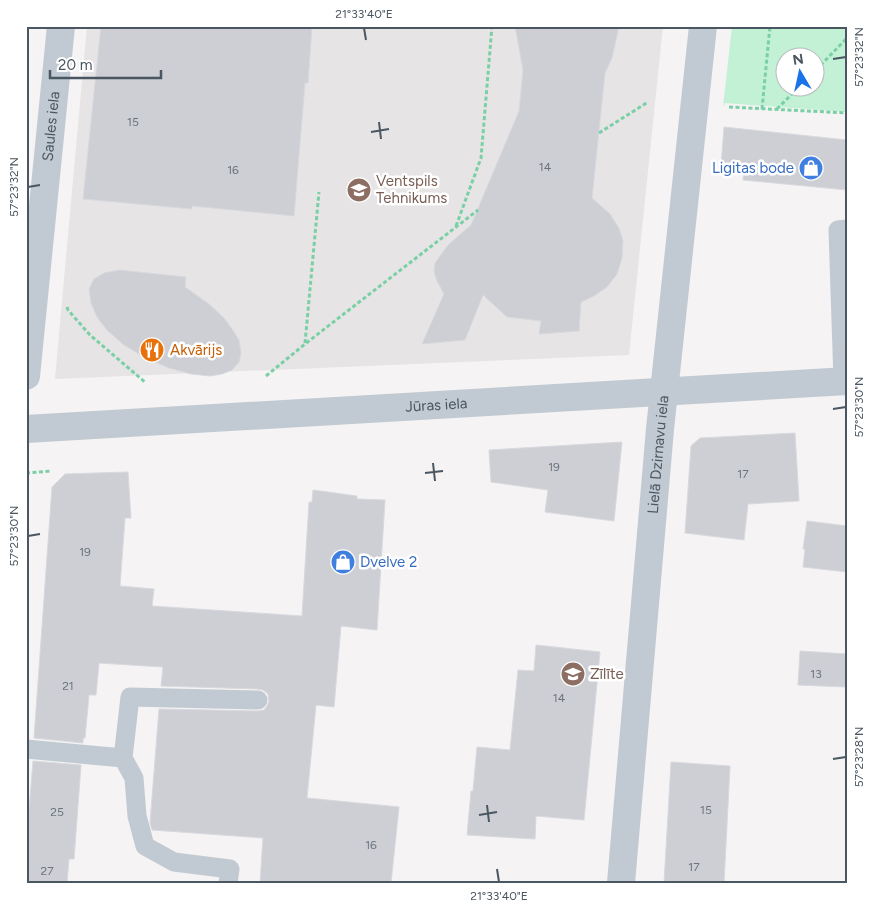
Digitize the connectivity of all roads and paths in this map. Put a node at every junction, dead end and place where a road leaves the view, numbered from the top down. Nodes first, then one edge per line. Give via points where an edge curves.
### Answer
1 (61, 26) edge
2 (492, 26) edge
3 (702, 26) edge
4 (770, 26) edge
5 (847, 38) edge
6 (826, 60) edge
7 (788, 98) edge
8 (648, 102) dead end
9 (723, 107) dead end
10 (762, 109) junction
11 (776, 110) junction
12 (847, 112) edge
13 (599, 133) dead end
14 (319, 192) dead end
15 (478, 210) dead end
16 (456, 226) junction
17 (847, 229) edge
18 (65, 302) dead end
19 (305, 344) junction
20 (26, 376) edge
21 (266, 376) dead end
22 (845, 381) edge
23 (146, 383) dead end
24 (664, 392) junction
25 (26, 429) edge
26 (51, 471) dead end
27 (26, 473) edge
28 (258, 700) dead end
29 (26, 750) edge
30 (123, 758) junction
31 (228, 883) edge
32 (621, 883) edge

1 - 20 street, Saules iela
2 - 16 path via 481,158
3 - 24 street, Lielā Dzirnavu iela
4 - 10 path
5 - 6 path
7 - 11 path
8 - 13 path
9 - 10 path
10 - 11 path
11 - 12 path
14 - 19 path
15 - 16 path
16 - 19 path
17 - 22 lane via 838,230
18 - 23 path via 90,336
19 - 21 path
22 - 24 street, Jūras iela
24 - 25 street, Jūras iela
24 - 32 street, Lielā Dzirnavu iela
26 - 27 path
28 - 30 lane via 130,697
29 - 30 lane
30 - 31 lane via 134,778 137,816 145,846 174,862 230,869

